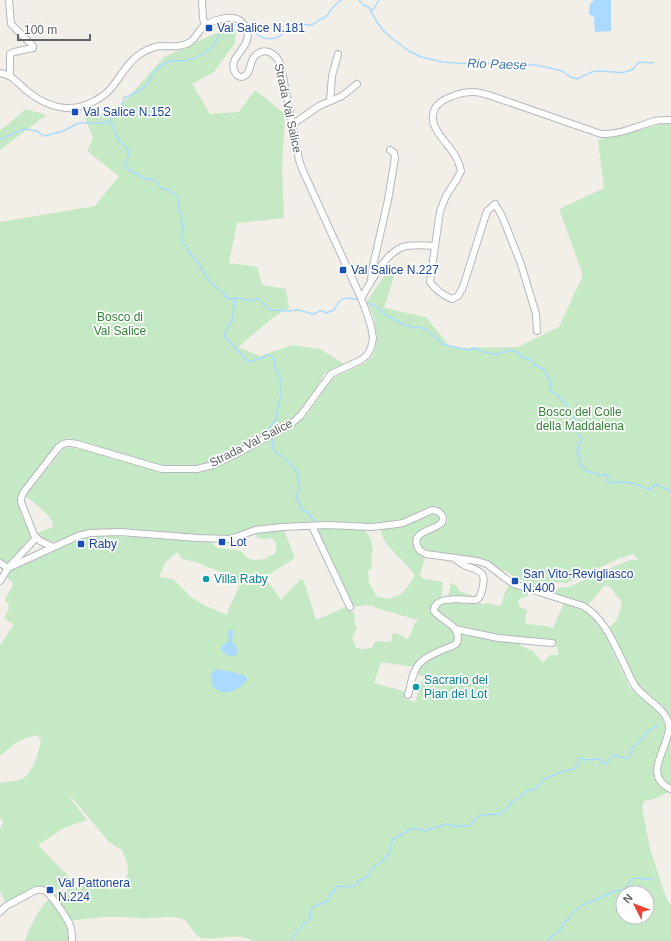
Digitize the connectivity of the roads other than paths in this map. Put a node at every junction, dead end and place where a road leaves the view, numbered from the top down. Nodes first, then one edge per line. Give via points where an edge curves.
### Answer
1 (8, 0) edge
2 (202, 0) edge
3 (205, 26) junction
4 (338, 54) dead end
5 (0, 73) edge
6 (10, 76) junction
7 (357, 84) dead end
8 (330, 102) junction
9 (671, 120) edge
10 (293, 124) junction
11 (390, 150) dead end
12 (435, 246) junction
13 (371, 281) junction
14 (362, 301) junction
15 (537, 331) dead end
16 (312, 526) junction
17 (36, 538) junction
18 (53, 547) junction
19 (454, 558) junction
20 (0, 563) edge
21 (8, 568) junction
22 (0, 581) edge
23 (350, 606) dead end
24 (455, 629) junction
25 (552, 643) dead end
26 (408, 696) dead end
27 (671, 789) edge
28 (0, 912) edge
29 (72, 941) edge

1 - 6 street via 11,24 33,46 10,54
2 - 3 street
3 - 6 street, Strada Val Salice via 184,45 158,46 141,53 133,59 107,93 80,107 54,106 28,92
3 - 10 street, Strada Val Salice via 213,21 233,18 240,20 246,28 247,41 235,59 233,67 235,74 241,77 247,74 251,62 259,53 267,52 276,56 281,66
4 - 8 street via 332,76
5 - 6 street, Strada Val Salice
7 - 8 street
8 - 10 street via 314,109
9 - 12 street via 657,121 608,135 491,96 474,92 455,95 442,102 433,113 436,130 457,158 461,171 440,211
10 - 14 street, Strada Val Salice via 303,171
11 - 13 street via 395,158
12 - 13 street via 417,245 396,251 382,264
12 - 15 street via 430,282 437,290 452,299 458,296 463,287 487,210 494,204 502,216 521,264 536,314
13 - 14 street
14 - 17 street, Strada Val Salice via 373,338 368,355 331,374 312,401 290,425 213,465 197,469 162,469 70,442 63,443 21,499 23,510
16 - 18 street via 255,530 224,539 120,532 95,533 78,536
16 - 19 street via 390,525 404,523 435,510 442,515 443,521 421,534 416,539 416,545 426,554
16 - 23 street
17 - 18 street
17 - 21 street
18 - 21 street
19 - 24 street via 482,573 485,582 482,593 476,600 447,600 436,605 434,611 437,615
19 - 27 street via 487,564 514,584 583,606 600,620 636,687 668,719 669,735 659,758 658,774 661,783
20 - 21 street
21 - 22 street
24 - 25 street via 498,638
24 - 26 street via 457,642 424,659 415,670
28 - 29 street via 36,890 44,891 55,901 70,924

